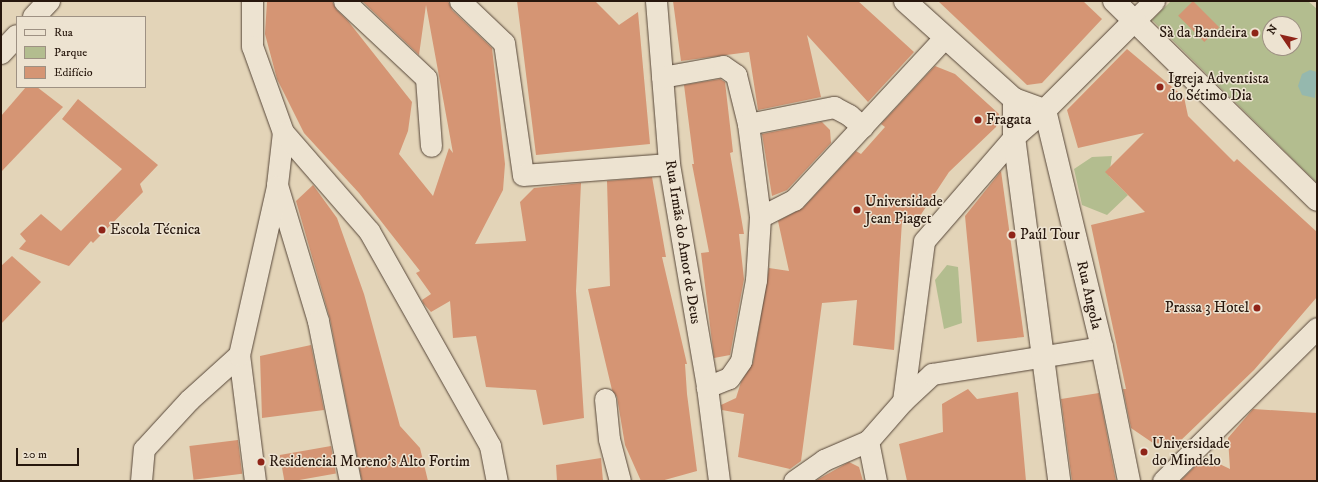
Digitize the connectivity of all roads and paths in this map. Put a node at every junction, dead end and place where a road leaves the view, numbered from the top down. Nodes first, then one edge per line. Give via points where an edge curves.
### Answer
1 (49, 1) edge
2 (252, 1) edge
3 (344, 1) edge
4 (460, 1) edge
5 (656, 1) edge
6 (905, 1) edge
7 (1114, 1) edge
8 (1154, 1) edge
9 (35, 16) edge
10 (1135, 20) junction
11 (16, 37) edge
12 (945, 37) junction
13 (1, 53) edge
14 (662, 77) junction
15 (1014, 99) junction
16 (1045, 110) junction
17 (748, 124) junction
18 (862, 127) junction
19 (283, 132) junction
20 (1014, 137) junction
21 (431, 146) dead end
22 (669, 164) junction
23 (277, 185) junction
24 (1317, 200) edge
25 (760, 217) junction
26 (1317, 328) edge
27 (1102, 347) junction
28 (239, 355) junction
29 (1044, 358) junction
30 (707, 386) junction
31 (604, 399) dead end
32 (903, 401) junction
33 (868, 441) junction
34 (715, 480) edge
35 (141, 481) edge
36 (254, 481) edge
37 (350, 481) edge
38 (497, 481) edge
39 (620, 481) edge
40 (794, 481) edge
41 (876, 481) edge
42 (1059, 481) edge
43 (1129, 481) edge
44 (1163, 481) edge

1 - 9 street
2 - 19 street via 252,46
3 - 21 street via 426,78
4 - 22 street via 504,43 523,175
5 - 14 street, Rua Irmãs do Amor de Deus
6 - 12 street
7 - 10 street
8 - 10 street
10 - 16 street
10 - 24 street
11 - 13 street
12 - 15 street
12 - 18 street
14 - 17 street via 722,66 736,74
14 - 22 street, Rua Irmãs do Amor de Deus
15 - 16 street
15 - 20 street
16 - 20 street
16 - 27 street, Rua Angola
17 - 18 street via 834,107 849,114
17 - 25 street
18 - 25 street via 794,200
19 - 23 street
19 - 38 street via 369,231 490,446
20 - 29 street
20 - 32 street via 924,241
22 - 30 street, Rua Irmãs do Amor de Deus
23 - 28 street
23 - 37 street via 318,321
25 - 30 street via 756,280 741,361 730,378
26 - 44 street
27 - 29 street
27 - 43 street, Rua Angola
28 - 35 street via 189,400 144,449
28 - 36 street
29 - 32 street via 932,374
29 - 42 street
30 - 34 street, Rua Irmãs do Amor de Deus
31 - 39 street via 609,439
32 - 33 street
33 - 40 street via 824,460
33 - 41 street

